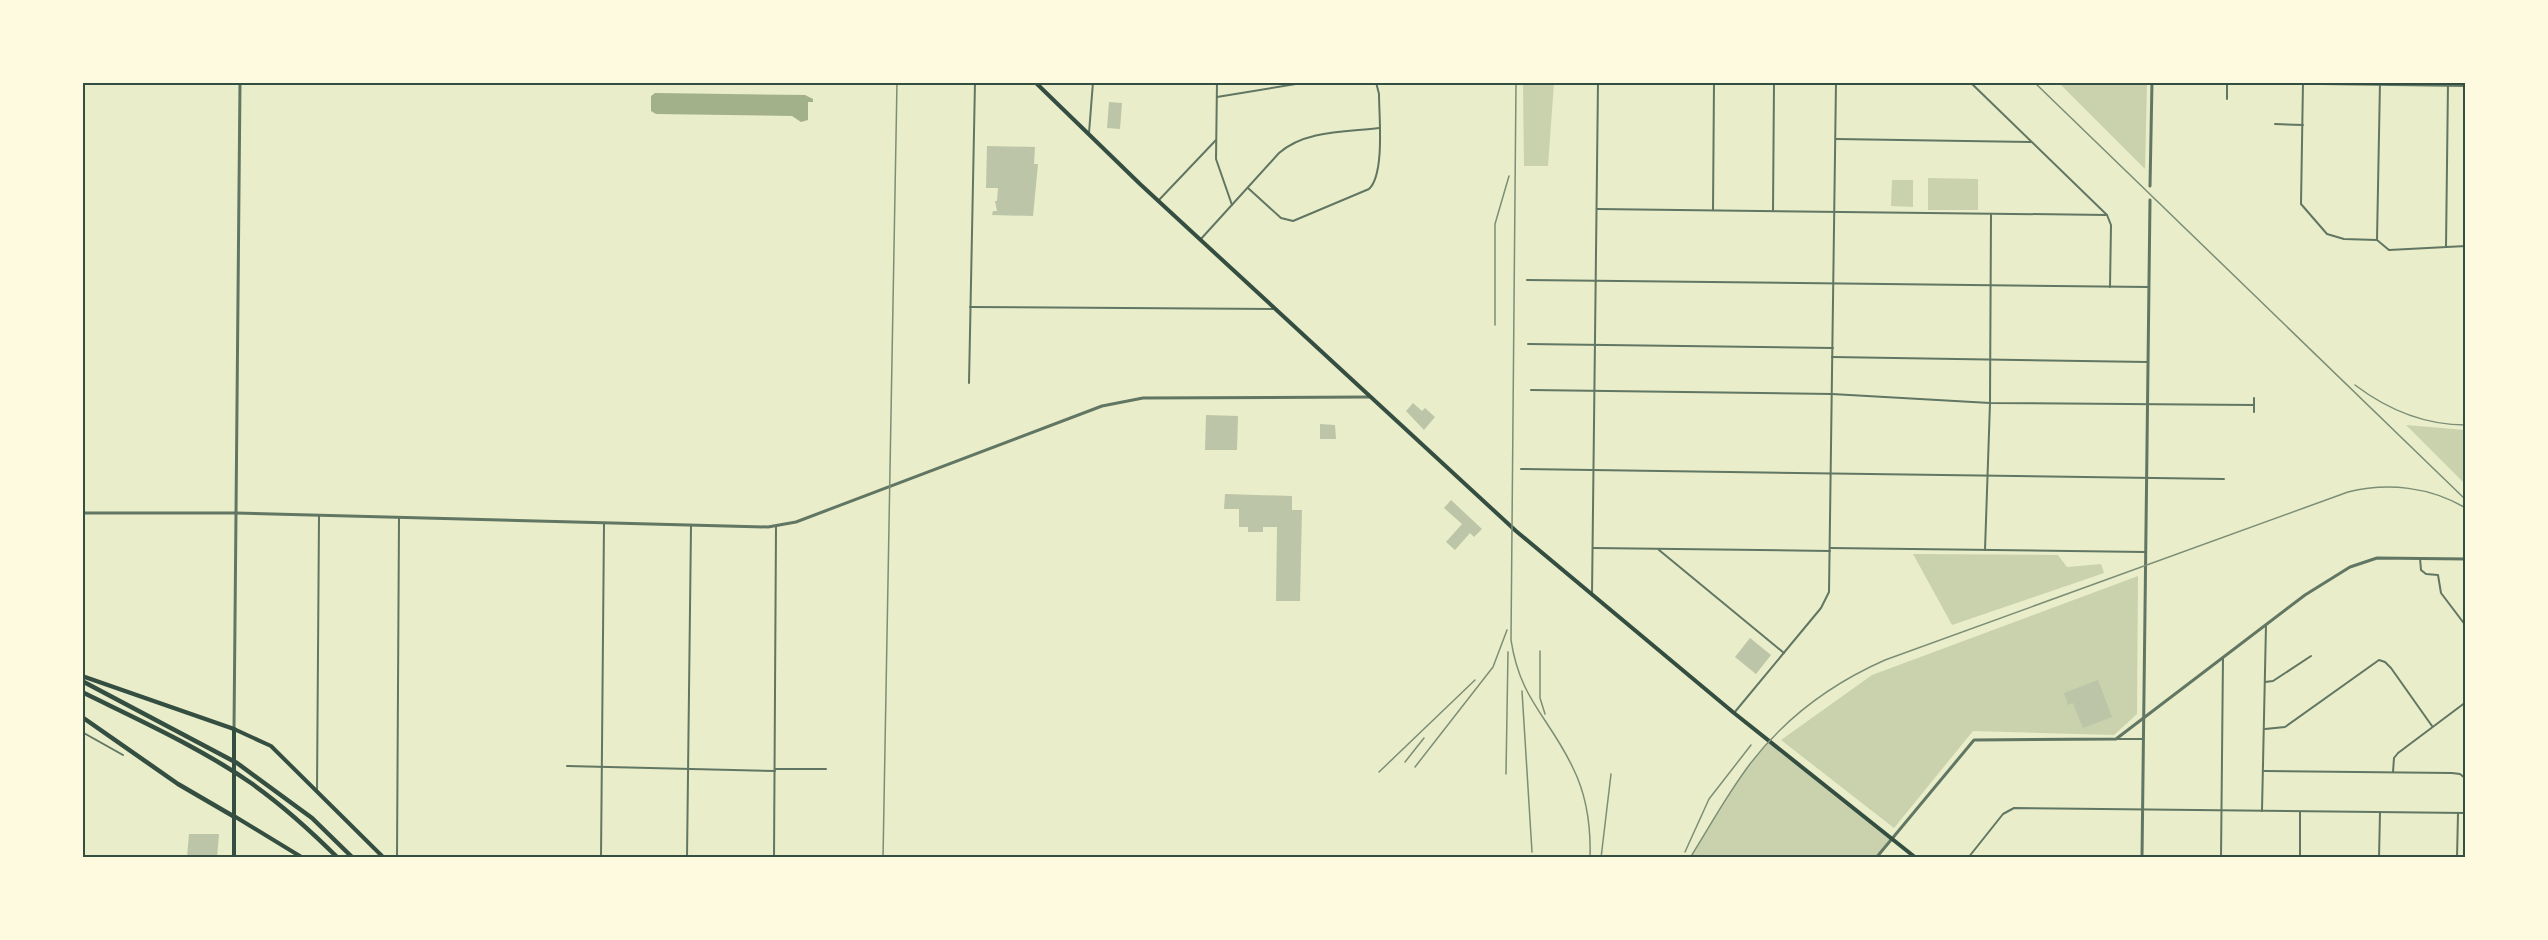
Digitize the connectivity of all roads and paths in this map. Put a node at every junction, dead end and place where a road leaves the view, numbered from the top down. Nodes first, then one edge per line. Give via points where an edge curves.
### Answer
1 (240, 82) edge
2 (975, 82) edge
3 (1035, 82) edge
4 (1093, 82) edge
5 (1217, 82) edge
6 (1308, 82) edge
7 (1376, 82) edge
8 (1598, 82) edge
9 (1714, 82) edge
10 (1774, 82) edge
11 (1836, 82) edge
12 (1970, 82) edge
13 (2152, 82) edge
14 (2191, 82) edge
15 (2228, 83) edge
16 (2303, 83) edge
17 (2380, 84) edge
18 (2448, 84) edge
19 (2466, 86) edge
20 (1217, 97) junction
21 (2227, 99) dead end
22 (2275, 124) dead end
23 (2302, 125) junction
24 (1379, 128) junction
25 (1089, 136) junction
26 (1835, 139) junction
27 (1216, 140) junction
28 (2031, 142) junction
29 (2150, 186) dead end
30 (1248, 188) junction
31 (2150, 200) dead end
32 (1158, 201) junction
33 (1232, 205) junction
34 (1597, 208) junction
35 (1713, 210) junction
36 (1773, 211) junction
37 (1834, 212) junction
38 (1991, 214) junction
39 (2107, 215) junction
40 (1200, 240) junction
41 (2378, 240) junction
42 (2466, 246) edge
43 (2446, 247) junction
44 (1527, 280) dead end
45 (1596, 281) junction
46 (1833, 284) junction
47 (1991, 286) junction
48 (2110, 287) junction
49 (2149, 288) junction
50 (970, 307) junction
51 (1276, 309) junction
52 (1528, 344) dead end
53 (1596, 345) junction
54 (1833, 348) junction
55 (1832, 357) junction
56 (1990, 359) junction
57 (2148, 362) junction
58 (969, 383) dead end
59 (1532, 390) dead end
60 (1595, 391) junction
61 (1832, 394) junction
62 (1370, 397) junction
63 (2254, 398) dead end
64 (1990, 403) junction
65 (2148, 404) junction
66 (2254, 405) junction
67 (2254, 412) dead end
68 (1521, 469) dead end
69 (1594, 470) junction
70 (1832, 472) junction
71 (1989, 477) junction
72 (2146, 479) junction
73 (2224, 479) dead end
74 (82, 513) edge
75 (235, 513) junction
76 (319, 516) junction
77 (399, 518) junction
78 (604, 524) junction
79 (691, 526) junction
80 (776, 526) junction
81 (1593, 548) junction
82 (1658, 549) junction
83 (1830, 550) junction
84 (1985, 550) junction
85 (2146, 552) junction
86 (2420, 558) junction
87 (2466, 559) edge
88 (1592, 595) junction
89 (2266, 625) junction
90 (2466, 626) edge
91 (1784, 653) junction
92 (2311, 656) dead end
93 (2223, 657) junction
94 (82, 676) edge
95 (82, 681) edge
96 (2265, 682) junction
97 (82, 692) edge
98 (2466, 702) edge
99 (1734, 712) junction
100 (2144, 716) junction
101 (82, 717) edge
102 (2432, 726) junction
103 (234, 729) junction
104 (2265, 729) junction
105 (82, 732) edge
106 (2116, 739) junction
107 (2143, 740) junction
108 (123, 755) dead end
109 (602, 765) junction
110 (567, 766) dead end
111 (688, 768) junction
112 (826, 769) dead end
113 (775, 770) junction
114 (2264, 771) junction
115 (2393, 772) junction
116 (2466, 779) edge
117 (317, 791) junction
118 (2142, 809) junction
119 (2222, 810) junction
120 (2262, 811) junction
121 (2300, 811) junction
122 (2379, 812) junction
123 (2458, 813) junction
124 (2466, 813) edge
125 (233, 816) junction
126 (1892, 838) junction
127 (234, 858) edge
128 (303, 858) edge
129 (338, 858) edge
130 (353, 858) edge
131 (384, 858) edge
132 (397, 858) edge
133 (601, 858) edge
134 (687, 858) edge
135 (774, 858) edge
136 (1876, 858) edge
137 (1916, 858) edge
138 (1968, 858) edge
139 (2142, 858) edge
140 (2221, 858) edge
141 (2300, 858) edge
142 (2379, 858) edge
143 (2457, 858) edge

1 - 75 street
2 - 50 street
3 - 25 main road
4 - 25 street
5 - 20 street
6 - 20 street
7 - 24 street
8 - 34 street
9 - 35 street
10 - 36 street
11 - 26 street
12 - 28 street
13 - 29 street
14 - 15 street
15 - 16 street
15 - 21 street
16 - 17 street
16 - 23 street
17 - 18 street
17 - 41 street
18 - 19 street
18 - 43 street
20 - 27 street
22 - 23 street
23 - 41 street via 2301,204 2327,234
24 - 30 street via 1298,140 1279,153
24 - 30 street via 1377,176 1366,192 1304,218 1289,220 1277,215
25 - 32 main road
26 - 28 street
26 - 37 street
27 - 32 street
27 - 33 street via 1217,163
28 - 39 street
30 - 33 street
31 - 49 street
32 - 40 main road
33 - 40 street
34 - 35 street
34 - 45 street
35 - 36 street
36 - 37 street
37 - 38 street
37 - 46 street
38 - 39 street
38 - 47 street
39 - 48 street via 2111,225
40 - 51 main road
41 - 43 street via 2389,250
42 - 43 street
44 - 45 street
45 - 46 street
45 - 53 street
46 - 47 street
46 - 54 street
47 - 48 street
47 - 56 street
48 - 49 street
49 - 57 street
50 - 51 street
50 - 58 street
51 - 62 main road
52 - 53 street
53 - 54 street
53 - 60 street
54 - 55 street
55 - 56 street
55 - 61 street
56 - 57 street
56 - 64 street
57 - 65 street
59 - 60 street
60 - 61 street
60 - 69 street
61 - 64 street
61 - 70 street
62 - 80 street via 1124,400
62 - 88 main road
63 - 66 street
64 - 65 street
64 - 71 street
65 - 66 street
65 - 72 street
66 - 67 street
68 - 69 street
69 - 70 street
69 - 81 street
70 - 71 street
70 - 83 street
71 - 72 street
71 - 84 street
72 - 73 street
72 - 85 street
74 - 75 street
75 - 76 street
75 - 103 street
76 - 77 street
76 - 117 street
77 - 78 street
77 - 132 street
78 - 79 street
78 - 109 street
79 - 80 street
79 - 111 street
80 - 113 street
81 - 82 street
81 - 88 street
82 - 83 street
82 - 91 street
83 - 84 street
83 - 91 street via 1829,591 1821,608
84 - 85 street
85 - 100 street
86 - 87 street
86 - 89 street via 2364,561 2337,574
86 - 90 street via 2421,570 2438,575 2441,593
88 - 99 main road
89 - 93 street
89 - 96 street
91 - 99 street
92 - 96 street via 2273,681
93 - 100 street
93 - 119 street
94 - 103 highway
95 - 130 highway via 237,763 312,818
96 - 104 street
97 - 129 highway via 237,774
98 - 102 street
99 - 126 main road
100 - 106 street
100 - 107 street
101 - 125 highway via 178,784
102 - 104 street via 2383,661 2375,662 2285,727
102 - 115 street via 2398,753
103 - 117 main road via 271,746
103 - 125 main road
104 - 114 street
105 - 108 street
106 - 107 street
106 - 126 street via 1974,741
107 - 118 street
109 - 110 street
109 - 111 street
109 - 133 street
111 - 113 street
111 - 134 street
112 - 113 street
113 - 135 street
114 - 115 street
114 - 120 street
115 - 116 street via 2452,773
117 - 131 main road
118 - 119 street
118 - 138 street via 2014,807 2003,814
118 - 139 street
119 - 120 street
119 - 140 street
120 - 121 street
121 - 122 street
121 - 141 street
122 - 123 street
122 - 142 street
123 - 124 street
123 - 143 street
125 - 127 main road
125 - 128 main road
126 - 136 street
126 - 137 main road

